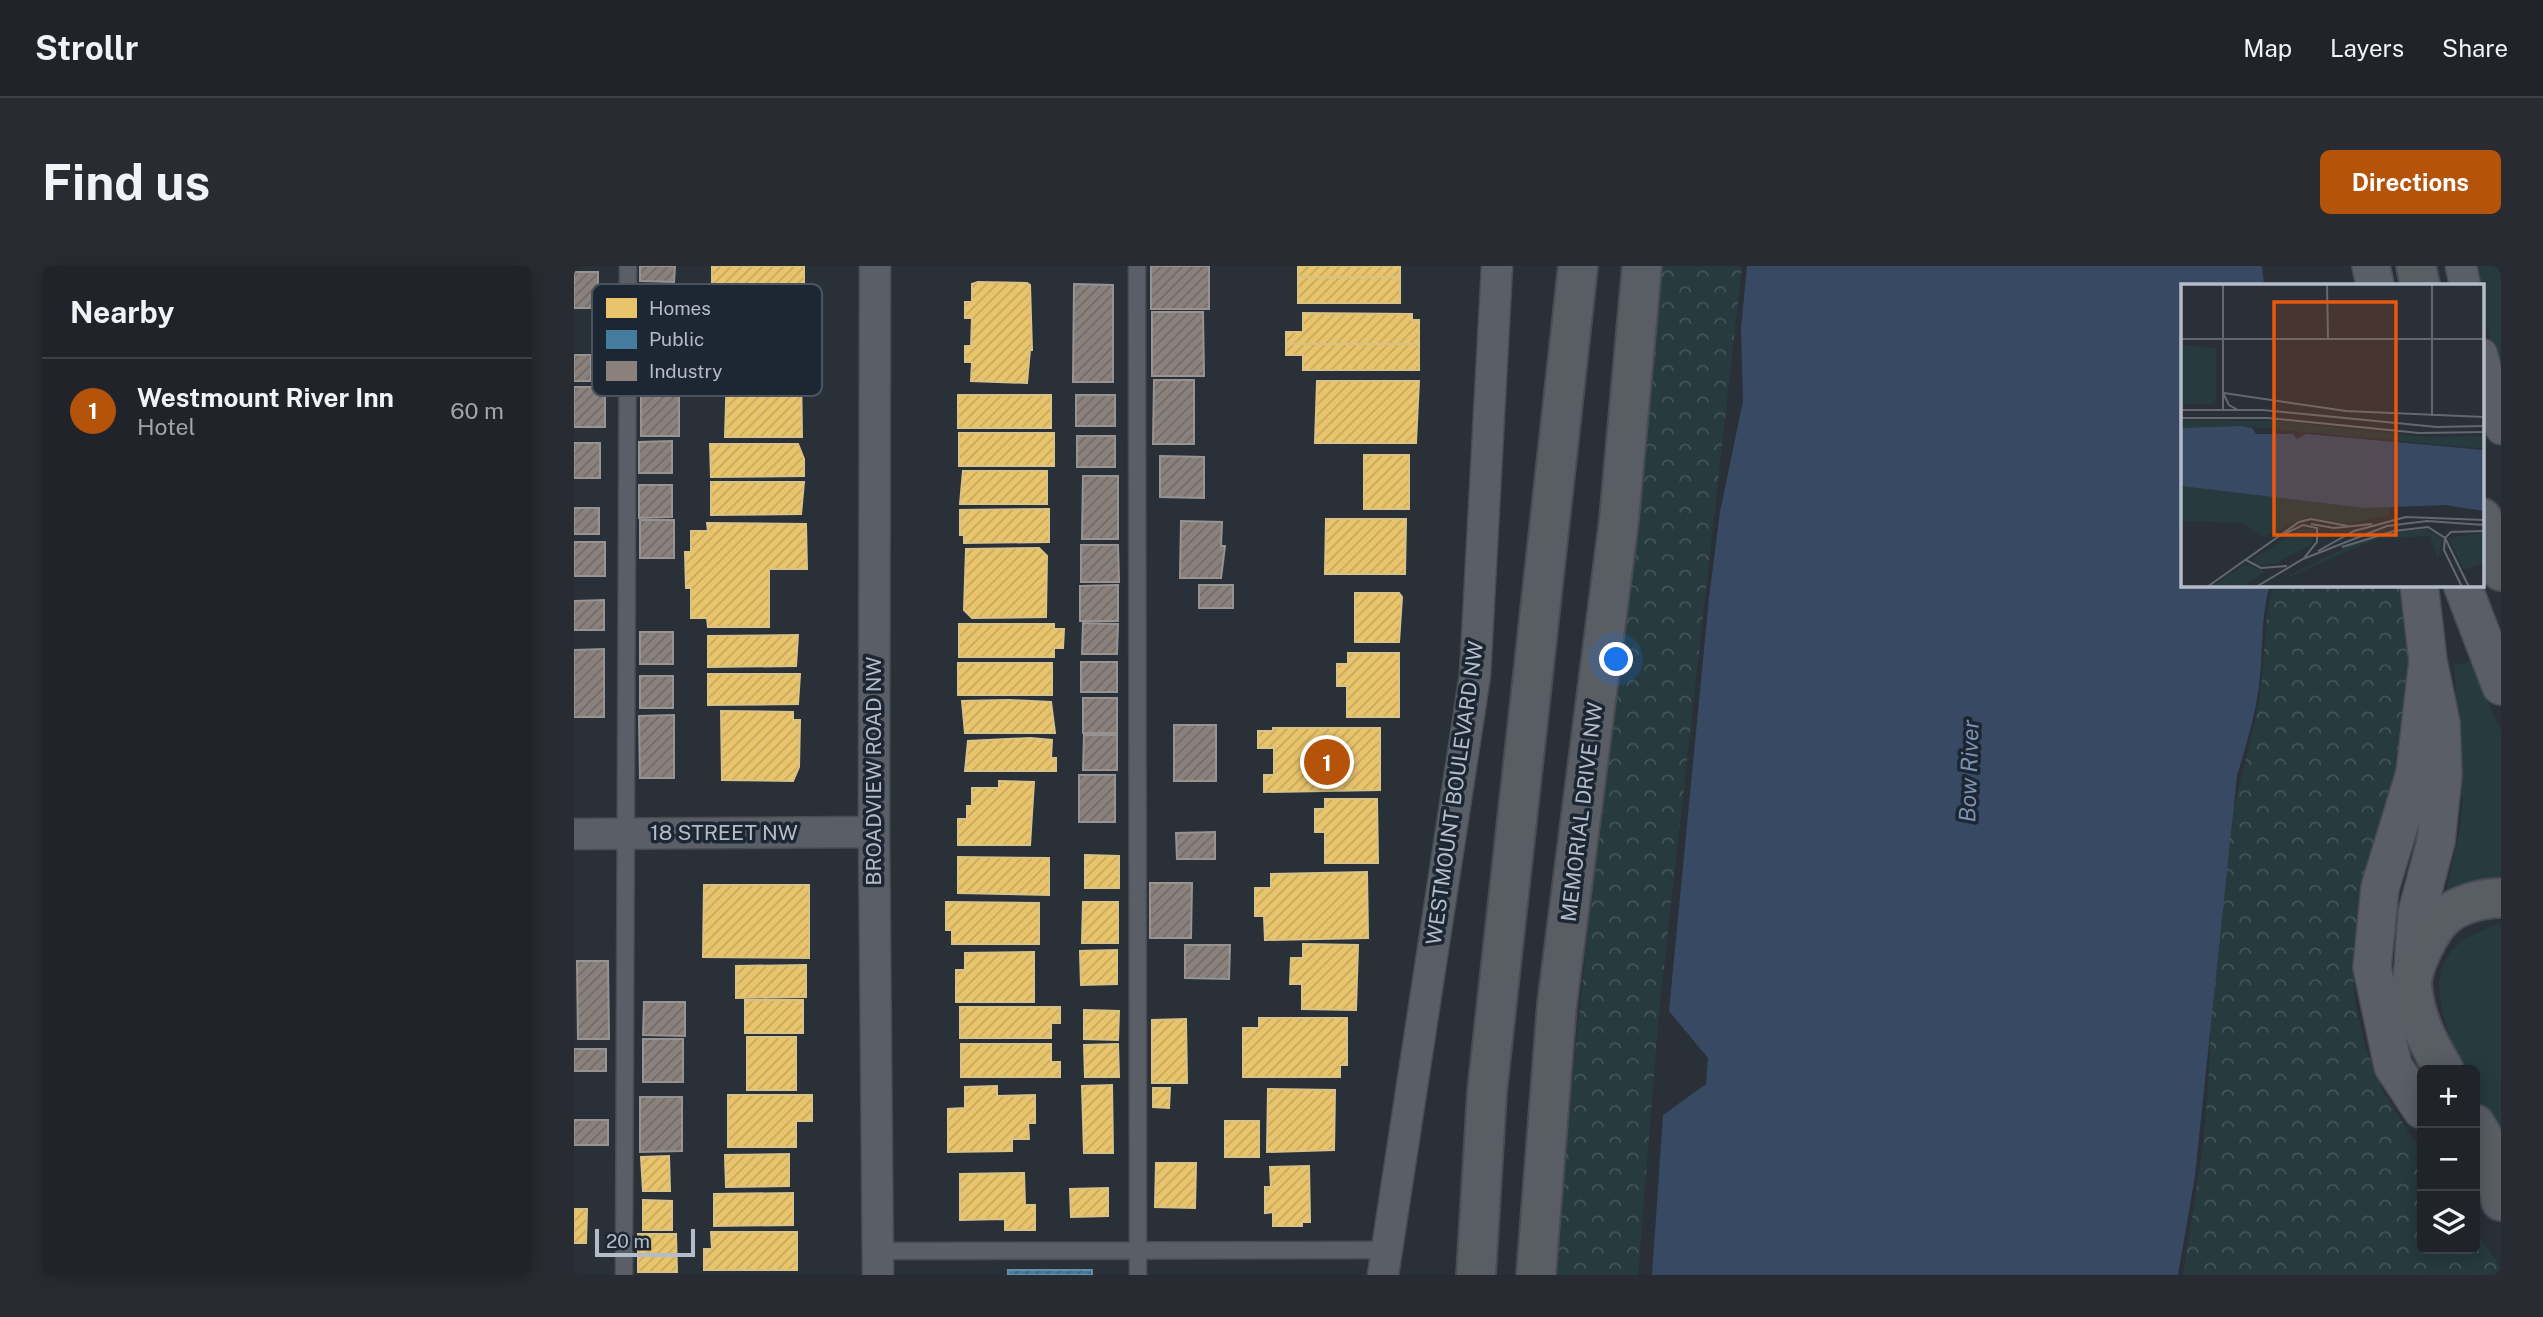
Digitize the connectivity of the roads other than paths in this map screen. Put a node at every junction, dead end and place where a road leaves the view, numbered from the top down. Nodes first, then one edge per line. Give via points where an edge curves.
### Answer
1 (628, 266) edge
2 (875, 266) edge
3 (1137, 266) edge
4 (1497, 266) edge
5 (1578, 266) edge
6 (1643, 266) edge
7 (2371, 266) edge
8 (2416, 266) edge
9 (2461, 266) edge
10 (628, 284) edge
11 (2375, 284) edge
12 (2420, 284) edge
13 (2465, 284) edge
14 (2484, 362) edge
15 (628, 396) edge
16 (2501, 429) edge
17 (2484, 524) edge
18 (2501, 571) edge
19 (2419, 586) edge
20 (2463, 586) edge
21 (2428, 660) junction
22 (2501, 686) edge
23 (874, 832) junction
24 (626, 833) junction
25 (574, 834) edge
26 (2501, 898) edge
27 (2412, 982) junction
28 (2441, 1065) edge
29 (2417, 1102) edge
30 (2477, 1128) edge
31 (2480, 1190) edge
32 (2501, 1201) edge
33 (2501, 1209) edge
34 (1137, 1250) junction
35 (878, 1263) edge
36 (1385, 1263) edge
37 (624, 1275) edge
38 (1138, 1275) edge
39 (1476, 1275) edge
40 (1536, 1275) edge

1 - 10 lane
2 - 23 street, BROADVIEW ROAD NW
3 - 34 lane
4 - 36 street, WESTMOUNT BOULEVARD NW via 1475,675
5 - 39 main road via 1487,1092
6 - 40 main road, MEMORIAL DRIVE NW via 1619,520 1557,1004
7 - 11 street
8 - 12 main road
9 - 13 street
14 - 16 street
15 - 24 lane
17 - 18 main road
19 - 21 street
20 - 22 street
21 - 27 street via 2441,723 2443,775 2436,841 2417,913
21 - 29 street via 2415,773 2380,888 2372,967 2393,1066
23 - 24 street, 18 STREET NW
23 - 35 street, BROADVIEW ROAD NW
24 - 25 street, 18 STREET NW
24 - 37 lane
26 - 27 main road via 2483,898 2445,916 2419,954
27 - 28 main road via 2422,1034
30 - 32 main road via 2491,1151
31 - 33 street
34 - 35 lane
34 - 36 lane
34 - 38 lane

